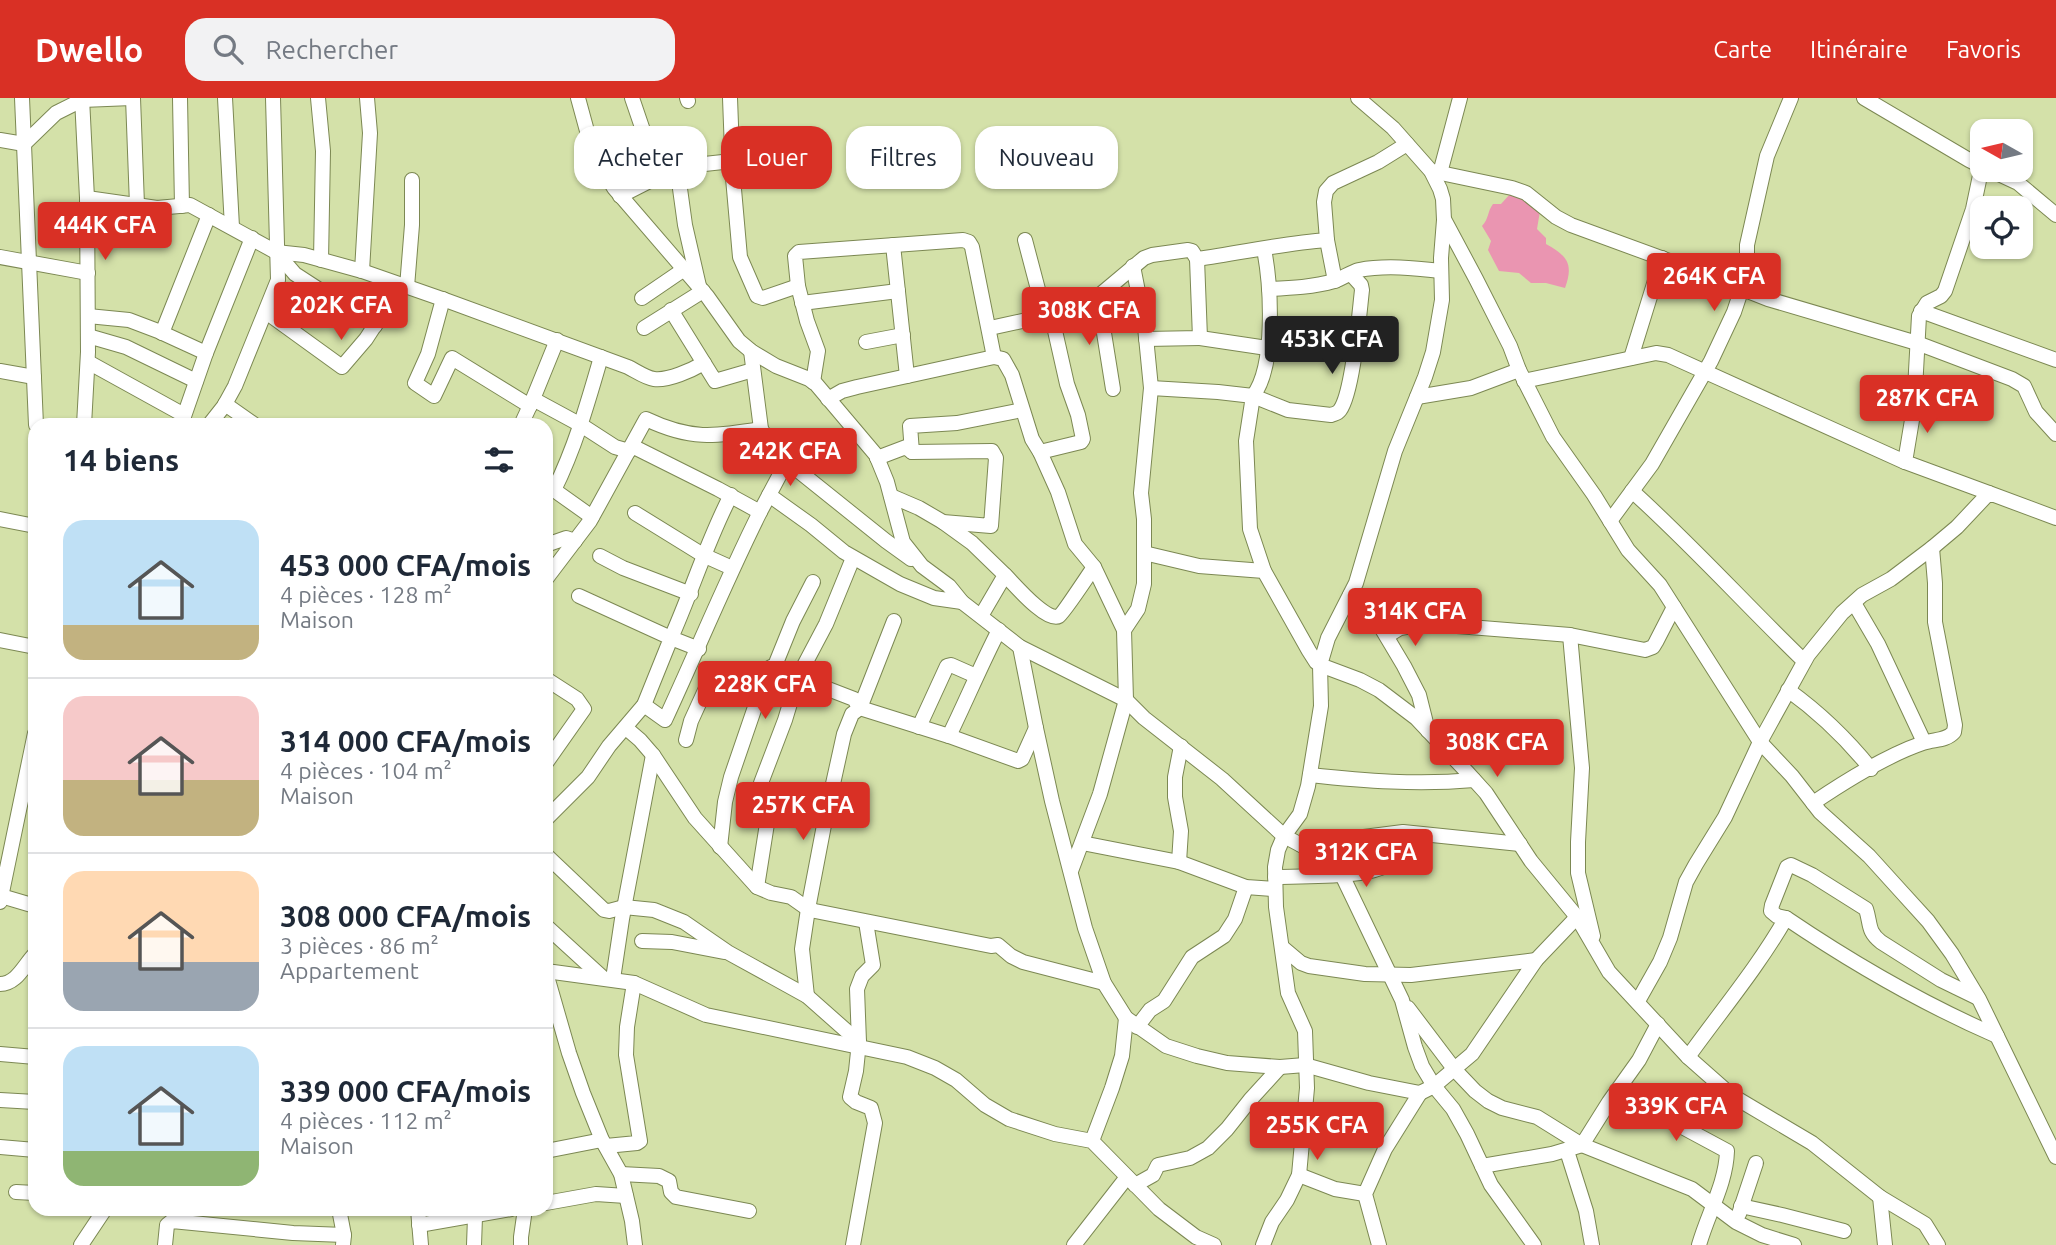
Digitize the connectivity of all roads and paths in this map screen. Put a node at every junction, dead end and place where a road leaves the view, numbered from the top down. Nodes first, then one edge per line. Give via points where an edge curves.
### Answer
1 (22, 98) edge
2 (132, 98) edge
3 (180, 98) edge
4 (225, 98) edge
5 (273, 98) edge
6 (318, 98) edge
7 (366, 98) edge
8 (578, 98) edge
9 (632, 98) edge
10 (730, 98) edge
11 (1358, 98) edge
12 (1460, 98) edge
13 (1791, 98) edge
14 (1864, 98) edge
15 (82, 99) edge
16 (642, 126) edge
17 (731, 126) edge
18 (0, 140) edge
19 (24, 144) junction
20 (1407, 144) junction
21 (1970, 160) edge
22 (1436, 172) junction
23 (412, 180) dead end
24 (1981, 182) edge
25 (2016, 182) edge
26 (634, 189) edge
27 (678, 189) edge
28 (735, 189) edge
29 (620, 196) junction
30 (87, 198) junction
31 (137, 205) junction
32 (182, 206) junction
33 (209, 215) junction
34 (2056, 215) edge
35 (1444, 220) junction
36 (232, 227) junction
37 (252, 239) junction
38 (1025, 240) dead end
39 (1327, 240) junction
40 (893, 245) junction
41 (1264, 249) junction
42 (276, 252) junction
43 (0, 257) edge
44 (1662, 258) junction
45 (1197, 259) junction
46 (321, 260) junction
47 (29, 262) junction
48 (1133, 266) junction
49 (683, 270) junction
50 (362, 271) junction
51 (1441, 271) junction
52 (88, 273) junction
53 (1351, 274) junction
54 (1335, 281) junction
55 (404, 286) junction
56 (798, 286) junction
57 (701, 289) junction
58 (1269, 289) junction
59 (1743, 289) junction
60 (898, 291) junction
61 (642, 298) dead end
62 (443, 299) junction
63 (1095, 299) junction
64 (802, 303) junction
65 (671, 310) junction
66 (1921, 311) junction
67 (266, 312) junction
68 (1048, 315) junction
69 (88, 316) junction
70 (375, 326) junction
71 (644, 328) dead end
72 (990, 328) junction
73 (162, 333) junction
74 (903, 335) junction
75 (88, 336) junction
76 (1200, 338) junction
77 (1146, 339) junction
78 (557, 340) junction
79 (866, 342) dead end
80 (1917, 343) junction
81 (1267, 348) junction
82 (751, 351) junction
83 (206, 353) junction
84 (601, 357) junction
85 (994, 357) junction
86 (1631, 358) junction
87 (2056, 360) edge
88 (88, 362) junction
89 (704, 363) junction
90 (753, 370) junction
91 (0, 371) edge
92 (1705, 371) junction
93 (907, 376) junction
94 (1521, 376) junction
95 (34, 377) junction
96 (196, 381) junction
97 (813, 382) junction
98 (1152, 388) junction
99 (1113, 389) dead end
100 (1252, 396) junction
101 (1417, 397) junction
102 (828, 399) junction
103 (532, 402) junction
104 (225, 404) junction
105 (1022, 410) junction
106 (36, 418) edge
107 (84, 418) edge
108 (179, 418) edge
109 (183, 418) edge
110 (214, 418) edge
111 (245, 418) edge
112 (524, 418) edge
113 (581, 425) junction
114 (761, 429) junction
115 (2056, 434) edge
116 (631, 448) junction
117 (912, 452) junction
118 (1040, 452) junction
119 (877, 458) junction
120 (1905, 462) junction
121 (786, 463) junction
122 (1632, 491) junction
123 (1989, 494) junction
124 (731, 495) junction
125 (769, 495) junction
126 (891, 496) junction
127 (760, 512) junction
128 (635, 513) dead end
129 (592, 517) junction
130 (0, 519) edge
131 (2056, 519) edge
132 (1610, 521) junction
133 (943, 522) junction
134 (28, 525) edge
135 (575, 541) junction
136 (553, 543) edge
137 (1932, 548) junction
138 (1144, 553) junction
139 (703, 555) junction
140 (600, 556) dead end
141 (853, 558) junction
142 (922, 566) junction
143 (1094, 567) junction
144 (732, 568) junction
145 (553, 570) edge
146 (1264, 571) junction
147 (1005, 575) junction
148 (813, 582) dead end
149 (691, 594) junction
150 (579, 596) dead end
151 (1350, 596) junction
152 (962, 602) junction
153 (1854, 603) junction
154 (1674, 607) junction
155 (981, 616) junction
156 (894, 621) dead end
157 (999, 630) junction
158 (1124, 630) junction
159 (1570, 635) junction
160 (1387, 636) junction
161 (671, 638) junction
162 (0, 640) edge
163 (28, 646) edge
164 (1020, 647) junction
165 (699, 649) junction
166 (1804, 661) junction
167 (1320, 665) junction
168 (774, 668) junction
169 (976, 676) junction
170 (798, 677) junction
171 (553, 684) edge
172 (763, 684) junction
173 (1788, 690) junction
174 (1126, 701) junction
175 (644, 705) junction
176 (860, 708) junction
177 (919, 727) junction
178 (626, 728) junction
179 (1035, 728) junction
180 (1429, 733) junction
181 (949, 736) junction
182 (686, 740) dead end
183 (1760, 742) junction
184 (1924, 743) junction
185 (1181, 746) junction
186 (553, 753) edge
187 (653, 755) junction
188 (28, 767) edge
189 (1871, 769) junction
190 (1310, 775) junction
191 (1474, 780) junction
192 (1812, 803) junction
193 (769, 811) junction
194 (553, 812) edge
195 (825, 820) junction
196 (1284, 835) junction
197 (1384, 835) junction
198 (1082, 843) junction
199 (1520, 844) junction
200 (1301, 845) junction
201 (720, 847) junction
202 (553, 862) edge
203 (1179, 862) junction
204 (1071, 871) junction
205 (1342, 875) junction
206 (1275, 883) junction
207 (757, 887) junction
208 (1246, 887) junction
209 (1, 899) edge
210 (28, 905) edge
211 (624, 907) junction
212 (808, 909) junction
213 (1577, 917) junction
214 (1786, 918) junction
215 (866, 922) junction
216 (553, 932) edge
217 (642, 941) dead end
218 (1282, 947) junction
219 (1597, 952) junction
220 (729, 953) junction
221 (1536, 960) junction
222 (28, 963) edge
223 (553, 973) edge
224 (1390, 974) junction
225 (608, 978) junction
226 (634, 983) junction
227 (0, 984) edge
228 (1104, 984) junction
229 (807, 996) junction
230 (553, 997) edge
231 (1979, 999) junction
232 (1402, 1000) junction
233 (1637, 1000) junction
234 (1132, 1023) junction
235 (1658, 1024) junction
236 (1997, 1036) junction
237 (859, 1044) junction
238 (0, 1054) edge
239 (28, 1056) edge
240 (1688, 1057) junction
241 (1305, 1065) junction
242 (1280, 1067) junction
243 (1455, 1070) junction
244 (1434, 1086) junction
245 (1420, 1093) junction
246 (1612, 1098) junction
247 (0, 1100) edge
248 (28, 1102) edge
249 (1092, 1141) junction
250 (604, 1143) junction
251 (1582, 1146) junction
252 (0, 1147) edge
253 (28, 1149) edge
254 (553, 1150) edge
255 (1567, 1151) junction
256 (2056, 1157) edge
257 (1756, 1163) dead end
258 (1482, 1166) junction
259 (621, 1174) junction
260 (1299, 1175) junction
261 (1131, 1181) junction
262 (16, 1192) dead end
263 (28, 1193) edge
264 (1365, 1194) junction
265 (626, 1196) junction
266 (1880, 1196) junction
267 (553, 1202) edge
268 (1712, 1204) junction
269 (1741, 1206) junction
270 (749, 1210) dead end
271 (100, 1216) edge
272 (341, 1216) edge
273 (418, 1216) edge
274 (480, 1216) edge
275 (524, 1216) edge
276 (475, 1217) junction
277 (1736, 1222) junction
278 (419, 1225) junction
279 (1844, 1231) dead end
280 (343, 1240) edge
281 (80, 1245) edge
282 (165, 1245) edge
283 (421, 1245) edge
284 (474, 1245) edge
285 (521, 1245) edge
286 (635, 1245) edge
287 (853, 1245) edge
288 (1074, 1245) edge
289 (1214, 1245) edge
290 (1263, 1245) edge
291 (1379, 1245) edge
292 (1534, 1245) edge
293 (1592, 1245) edge
294 (1699, 1245) edge
295 (1794, 1245) edge
296 (1885, 1245) edge
297 (1938, 1245) edge

1 - 19 street
2 - 15 street
2 - 31 street
3 - 32 street
4 - 36 street
5 - 42 street
6 - 46 street via 323,151
7 - 50 street via 370,133
8 - 29 street via 602,168
9 - 16 street
10 - 17 street
11 - 20 street
12 - 22 street
13 - 59 street via 1758,190
14 - 21 street
15 - 19 street via 56,113
15 - 30 street
18 - 19 street
19 - 47 street
20 - 22 street
20 - 39 street via 1326,191
22 - 35 street
22 - 44 street via 1526,193 1571,225
23 - 55 street
24 - 66 street via 1945,291
25 - 34 street
26 - 29 street
27 - 57 street
28 - 56 street via 740,257 757,296 764,298
29 - 49 street
30 - 31 street
30 - 52 street
31 - 32 street
32 - 33 street
33 - 36 street
33 - 73 street
35 - 51 street
35 - 94 street
36 - 37 street
37 - 42 street
37 - 83 street
38 - 68 street
39 - 41 street
39 - 54 street
40 - 56 street via 796,253
40 - 60 street
40 - 72 street via 969,242
41 - 45 street
41 - 58 street
42 - 46 street
42 - 67 street via 278,280
42 - 70 street via 295,274
43 - 47 street
44 - 59 street
44 - 86 street
45 - 48 street via 1188,250 1152,255
45 - 76 street
46 - 50 street
47 - 52 street
47 - 95 street
48 - 63 street
48 - 77 street
49 - 57 street
49 - 61 street
50 - 55 street
51 - 53 street via 1384,268
51 - 101 street via 1442,300 1433,352
52 - 69 street
53 - 54 street
53 - 100 street via 1362,290 1342,408 1331,415 1287,410
54 - 58 street
55 - 62 street
55 - 70 street
56 - 64 street
57 - 65 street
57 - 82 street
58 - 81 street
59 - 80 street
59 - 92 street
60 - 64 street
60 - 74 street
62 - 78 street
62 - 103 street via 415,383 434,396 452,358
63 - 68 street
63 - 99 street
64 - 97 street via 818,351
65 - 71 street
65 - 89 street
66 - 80 street
66 - 87 street
67 - 70 street via 342,367
67 - 104 street
68 - 72 street
68 - 118 street via 1083,439
69 - 73 street via 129,320
69 - 75 street
72 - 85 street
73 - 83 street
74 - 79 street
74 - 93 street
75 - 88 street
75 - 96 street via 126,347
76 - 77 street
76 - 81 street
77 - 98 street
78 - 84 street
78 - 103 street
80 - 115 street via 2024,386 2036,412
80 - 120 street via 1914,408
81 - 100 street via 1260,383
82 - 90 street
82 - 97 street
83 - 96 street
84 - 89 street via 651,379
84 - 113 street
85 - 93 street
85 - 105 street via 1003,359 1012,375
86 - 92 street via 1668,355
86 - 94 street
88 - 107 street
88 - 108 street
89 - 90 street via 715,381
90 - 114 street
91 - 95 street
92 - 120 street
92 - 122 street
93 - 102 street via 842,391
94 - 101 street
94 - 132 street via 1553,437
95 - 106 street
96 - 109 street
97 - 102 street
98 - 100 street
98 - 138 street via 1141,494
100 - 146 street via 1246,441 1250,528
101 - 151 street via 1395,451
102 - 119 street
103 - 112 street
103 - 113 street
104 - 110 street
104 - 111 street
105 - 117 street via 957,423 910,426
105 - 118 street
113 - 116 street via 615,447
113 - 129 street via 554,491
114 - 116 street via 696,435 646,419
114 - 121 street
116 - 124 street
116 - 129 street
117 - 119 street via 906,447
117 - 133 street via 995,453 991,526
118 - 143 street via 1075,544
119 - 126 street
120 - 123 street
121 - 125 street
121 - 142 street
122 - 132 street
122 - 166 street
123 - 131 street
123 - 137 street
124 - 127 street
124 - 139 street
125 - 127 street
125 - 141 street
126 - 133 street
126 - 142 street via 903,542
127 - 144 street
128 - 139 street
129 - 135 street
130 - 134 street
132 - 154 street
133 - 147 street
135 - 136 street via 566,538
135 - 145 street
137 - 153 street
137 - 184 street via 1936,622 1955,725 1951,736
138 - 146 street via 1199,566
138 - 158 street via 1142,597
139 - 144 street
139 - 149 street
140 - 149 street
141 - 152 street via 934,598
141 - 170 street
142 - 152 street
143 - 147 street via 1059,617 1045,614
143 - 158 street
144 - 165 street
146 - 167 street
147 - 155 street
148 - 168 street
149 - 161 street
150 - 161 street
151 - 160 street via 1373,614
151 - 167 street
152 - 155 street
153 - 166 street
153 - 184 street
154 - 159 street via 1653,647 1644,650
154 - 183 street
155 - 157 street
156 - 176 street
157 - 164 street
157 - 169 street
158 - 174 street
159 - 160 street via 1418,625
159 - 219 street via 1582,768 1578,873
160 - 180 street via 1419,695
161 - 165 street
161 - 175 street
162 - 163 street
164 - 174 street
164 - 179 street
165 - 175 street via 665,720
166 - 173 street
167 - 180 street via 1378,690
167 - 190 street via 1321,706
168 - 170 street
168 - 172 street via 768,669
169 - 177 street via 947,666
169 - 181 street
170 - 176 street via 854,699
170 - 193 street via 761,783 757,807
171 - 186 street via 584,709
172 - 182 street via 732,673 712,675
172 - 201 street via 731,777
173 - 183 street
173 - 189 street via 1816,710
174 - 185 street
174 - 198 street
175 - 178 street
176 - 177 street
176 - 195 street via 852,714 844,734
177 - 181 street
178 - 187 street
178 - 194 street
179 - 181 street via 1018,761
179 - 204 street
180 - 191 street
183 - 192 street
183 - 233 street via 1725,817 1686,882 1670,938
184 - 189 street
185 - 196 street
185 - 203 street via 1175,777
187 - 201 street
187 - 211 street
188 - 209 street
189 - 192 street
190 - 191 street via 1402,783
190 - 196 street via 1300,814
191 - 199 street
192 - 231 street via 1928,921
193 - 195 street
193 - 207 street
195 - 212 street
196 - 200 street
196 - 206 street
197 - 199 street via 1412,833
197 - 200 street
197 - 205 street via 1392,863 1383,869
198 - 203 street
198 - 204 street
199 - 213 street
200 - 205 street
201 - 207 street
202 - 211 street via 604,909
203 - 208 street
204 - 228 street
205 - 206 street
205 - 224 street
206 - 208 street
206 - 218 street
207 - 212 street via 791,897
208 - 234 street via 1224,936 1192,957 1164,1001
209 - 210 street
211 - 220 street via 654,910 684,922
211 - 225 street
212 - 215 street
212 - 229 street via 802,949
213 - 219 street
213 - 221 street
214 - 231 street via 1774,914 1772,905 1787,867 1795,865 1866,909 1872,935 1881,942
214 - 236 street via 1866,971
214 - 240 street
215 - 228 street via 998,945 1023,962
215 - 237 street via 873,965 858,989
216 - 225 street
217 - 220 street
218 - 224 street via 1310,966 1364,975
218 - 241 street via 1288,993 1305,1031
219 - 233 street via 1609,972
220 - 229 street
221 - 224 street
221 - 243 street via 1472,1054
222 - 227 street via 16,978
223 - 225 street
224 - 232 street
225 - 226 street
226 - 237 street via 706,1015
226 - 250 street via 626,1055 640,1141
228 - 234 street
229 - 237 street
230 - 250 street
231 - 236 street
232 - 243 street
232 - 244 street via 1422,1066
233 - 235 street
234 - 242 street via 1166,1046 1189,1054 1227,1063
234 - 249 street
235 - 240 street
235 - 246 street
236 - 256 street
237 - 249 street via 935,1068 1009,1119
237 - 287 street via 850,1097 871,1108 875,1123
238 - 239 street
240 - 266 street via 1731,1095 1812,1143
241 - 242 street
241 - 245 street
241 - 260 street
242 - 261 street via 1208,1147 1190,1158 1158,1165 1153,1175
243 - 244 street
243 - 251 street via 1488,1101 1537,1117
244 - 245 street
244 - 258 street via 1453,1109
245 - 264 street via 1385,1149
246 - 251 street
246 - 268 street via 1726,1149 1724,1178
247 - 248 street
249 - 261 street
250 - 254 street
250 - 259 street
251 - 255 street
251 - 268 street via 1692,1189
252 - 253 street
255 - 258 street
255 - 293 street
257 - 269 street
258 - 292 street
259 - 265 street
259 - 270 street via 659,1176 669,1181 676,1197
260 - 264 street
260 - 290 street
261 - 288 street
261 - 289 street via 1159,1209
262 - 263 street
264 - 291 street
265 - 267 street via 596,1194
265 - 286 street
266 - 296 street
266 - 297 street via 1926,1224
268 - 277 street
268 - 294 street
269 - 277 street
269 - 279 street
271 - 281 street
272 - 280 street
273 - 278 street
274 - 276 street
275 - 285 street
276 - 278 street
276 - 284 street
277 - 295 street
278 - 283 street
280 - 282 street via 172,1221 167,1225

